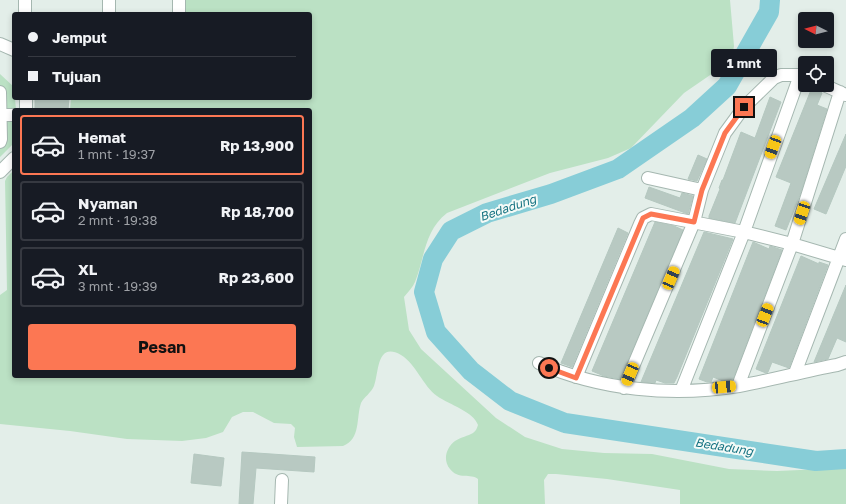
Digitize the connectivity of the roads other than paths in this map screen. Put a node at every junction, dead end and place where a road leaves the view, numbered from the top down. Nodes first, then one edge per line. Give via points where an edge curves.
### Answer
1 (25, 0) edge
2 (110, 0) edge
3 (179, 0) edge
4 (25, 12) edge
5 (109, 12) edge
6 (179, 12) edge
7 (0, 44) edge
8 (12, 49) edge
9 (798, 75) edge
10 (798, 88) edge
11 (0, 92) edge
12 (843, 94) edge
13 (0, 115) edge
14 (12, 115) edge
15 (0, 142) edge
16 (12, 160) edge
17 (0, 172) edge
18 (648, 178) dead end
19 (702, 190) junction
20 (694, 222) junction
21 (744, 232) junction
22 (846, 239) edge
23 (792, 244) junction
24 (843, 258) edge
25 (846, 362) edge
26 (538, 363) dead end
27 (795, 373) junction
28 (576, 378) junction
29 (738, 386) junction
30 (624, 388) junction
31 (681, 391) junction
32 (282, 480) dead end
33 (281, 504) edge

1 - 4 street
2 - 5 street
3 - 6 street
7 - 8 street
9 - 19 street via 781,75 774,78 744,107 725,133
10 - 21 street
11 - 13 street
12 - 23 street
13 - 14 street
13 - 15 street
16 - 17 street
18 - 19 street
19 - 20 street
20 - 21 street
20 - 28 street via 651,214 643,218
20 - 30 street
21 - 23 street
21 - 31 street
22 - 24 street
23 - 24 street
23 - 29 street
24 - 27 street
25 - 27 street
26 - 28 street
27 - 29 street
28 - 30 street
29 - 31 street
30 - 31 street
32 - 33 street

